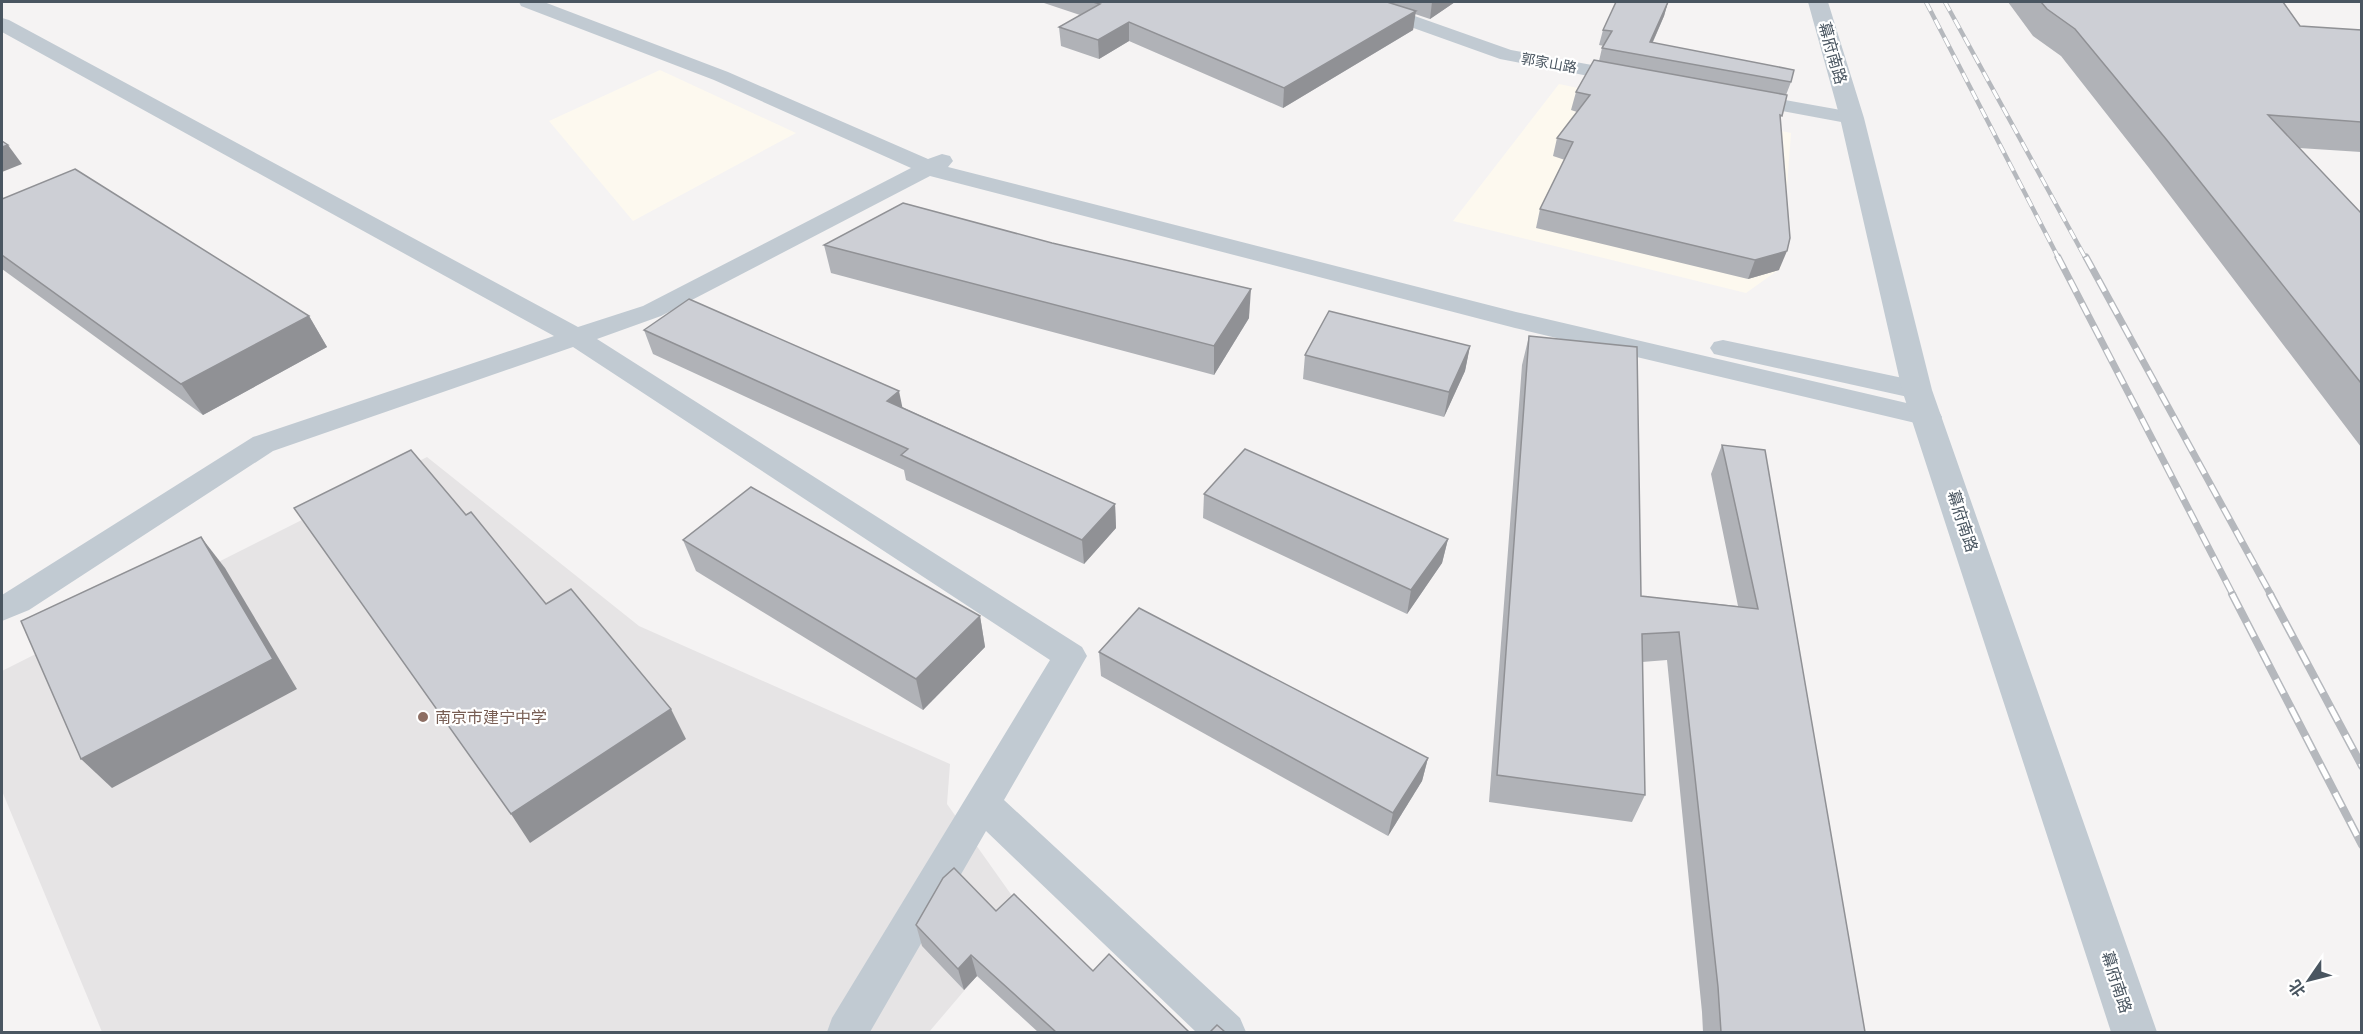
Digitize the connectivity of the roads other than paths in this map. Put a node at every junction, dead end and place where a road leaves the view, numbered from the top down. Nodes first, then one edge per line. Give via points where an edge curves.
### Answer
1 (528, 2) edge
2 (575, 2) edge
3 (1359, 2) edge
4 (1818, 2) edge
5 (2, 24) edge
6 (1644, 80) edge
7 (1725, 95) edge
8 (1852, 118) junction
9 (951, 157) junction
10 (576, 337) junction
11 (1922, 403) junction
12 (2, 609) edge
13 (982, 803) junction
14 (847, 1032) edge
15 (1225, 1032) edge
16 (2134, 1032) edge

1 - 11 street via 721,76 934,170 1515,320
2 - 9 street via 743,65
3 - 6 street, 郭家山路 via 1506,55
4 - 8 street, 幕府南路
5 - 10 street
7 - 8 street
8 - 11 street, 幕府南路
9 - 10 street via 652,310
9 - 11 street via 1400,279
10 - 12 street via 263,444
10 - 13 street via 1070,656
11 - 16 street, 幕府南路
13 - 14 street
13 - 15 street

